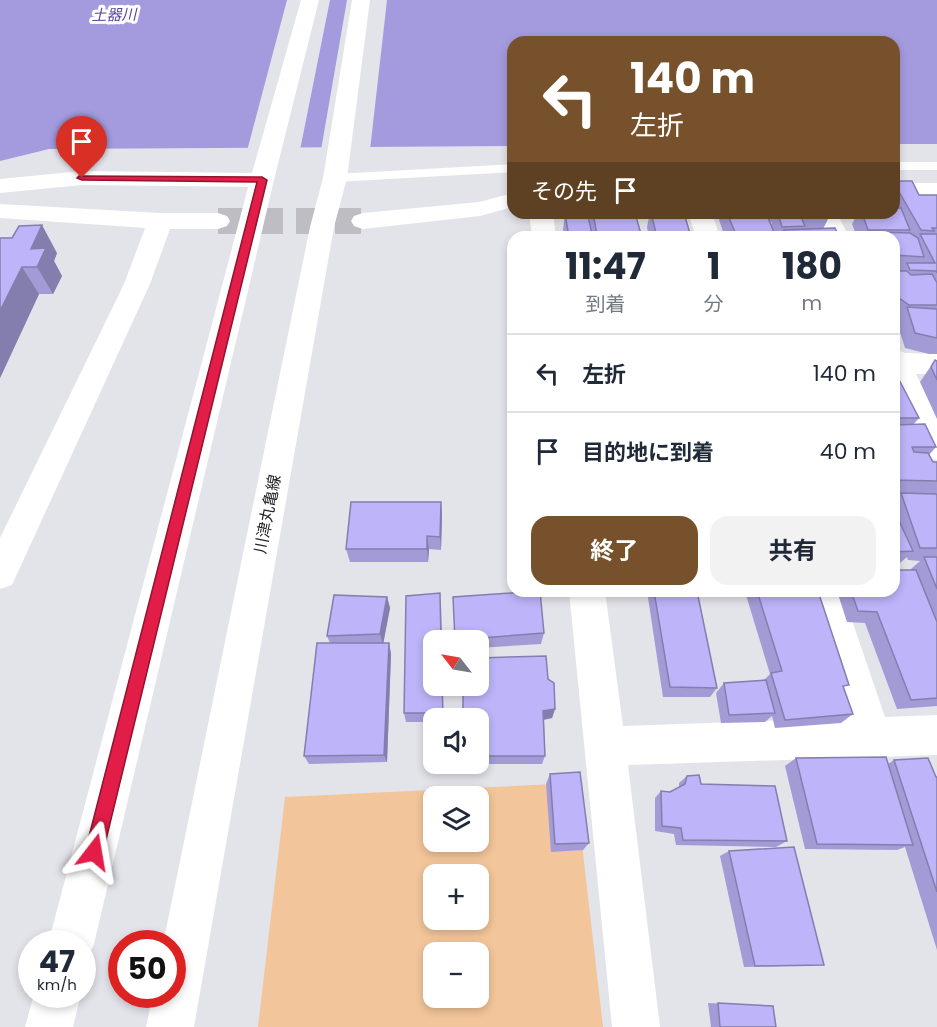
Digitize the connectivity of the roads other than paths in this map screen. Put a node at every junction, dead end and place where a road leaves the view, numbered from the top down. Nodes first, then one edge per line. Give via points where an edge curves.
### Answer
1 (310, 0) edge
2 (361, 0) edge
3 (900, 166) edge
4 (937, 166) edge
5 (507, 168) edge
6 (335, 178) junction
7 (262, 180) junction
8 (0, 186) edge
9 (900, 190) edge
10 (937, 190) edge
11 (507, 202) edge
12 (0, 211) edge
13 (160, 221) junction
14 (218, 221) tunnel mouth
15 (363, 221) tunnel mouth
16 (900, 361) edge
17 (937, 364) edge
18 (900, 371) edge
19 (937, 448) edge
20 (0, 574) edge
21 (588, 597) edge
22 (826, 597) edge
23 (937, 735) edge
24 (872, 737) junction
25 (606, 746) junction
26 (74, 930) edge
27 (54, 1008) edge
28 (49, 1027) edge
29 (170, 1027) edge
30 (636, 1027) edge

1 - 7 main road
2 - 6 main road, 川津丸亀線
3 - 4 lane
5 - 6 lane
6 - 29 main road, 川津丸亀線 via 322,227
7 - 8 main road via 82,178
7 - 26 main road
9 - 10 main road
11 - 15 main road via 480,209
12 - 13 main road
13 - 14 main road
13 - 20 main road via 137,284
16 - 17 main road
18 - 19 main road
21 - 25 main road
22 - 24 main road
23 - 24 main road
24 - 25 main road
25 - 30 main road
27 - 28 main road

